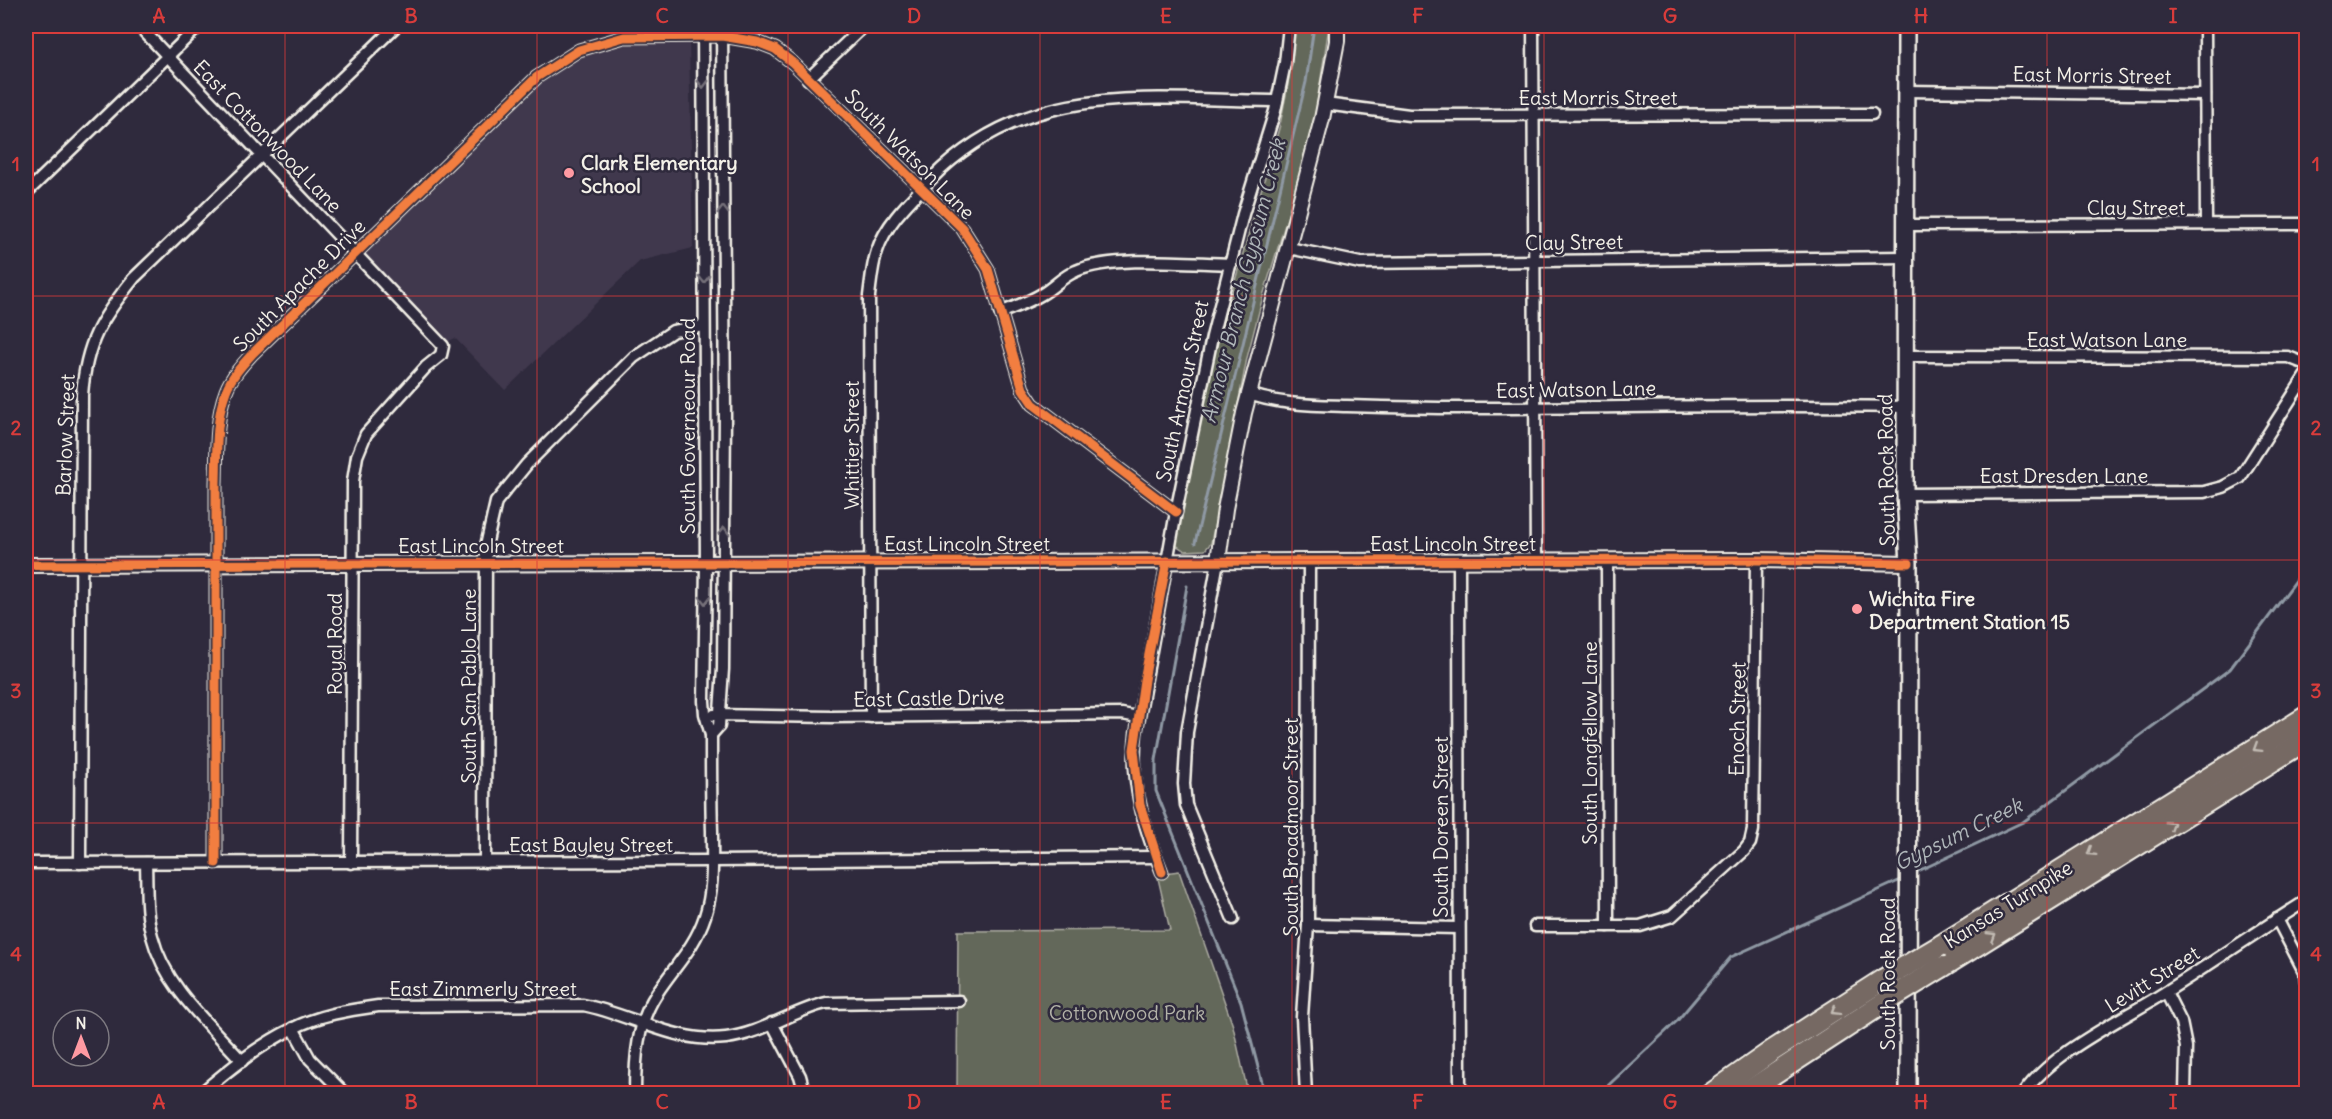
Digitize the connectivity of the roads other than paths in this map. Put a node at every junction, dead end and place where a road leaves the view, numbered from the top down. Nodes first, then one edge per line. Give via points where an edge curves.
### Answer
1 (139, 26) edge
2 (199, 26) edge
3 (396, 26) edge
4 (864, 26) edge
5 (1289, 26) edge
6 (1337, 26) edge
7 (1533, 26) edge
8 (1906, 26) edge
9 (2205, 26) edge
10 (703, 31) edge
11 (722, 31) edge
12 (168, 56) junction
13 (808, 79) junction
14 (1906, 91) junction
15 (2205, 95) junction
16 (1277, 101) junction
17 (1325, 104) junction
18 (1872, 114) dead end
19 (1533, 115) junction
20 (262, 155) junction
21 (921, 189) junction
22 (26, 193) edge
23 (2206, 224) junction
24 (2307, 224) edge
25 (1906, 225) junction
26 (1289, 248) junction
27 (356, 254) junction
28 (1906, 257) junction
29 (1534, 261) junction
30 (1231, 264) junction
31 (1000, 313) junction
32 (704, 326) junction
33 (442, 351) joint
34 (1906, 356) junction
35 (2307, 364) edge
36 (2307, 375) edge
37 (1249, 394) junction
38 (1905, 407) junction
39 (1535, 408) junction
40 (1905, 494) junction
41 (1176, 512) junction
42 (1756, 560) junction
43 (870, 561) junction
44 (1167, 561) junction
45 (1218, 561) junction
46 (1310, 561) junction
47 (1459, 561) junction
48 (1536, 561) junction
49 (1607, 561) junction
50 (706, 562) junction
51 (723, 562) junction
52 (1909, 562) junction
53 (215, 564) junction
54 (352, 564) junction
55 (486, 564) junction
56 (26, 565) edge
57 (80, 565) junction
58 (705, 714) junction
59 (719, 715) junction
60 (871, 717) junction
61 (1138, 717) junction
62 (2307, 717) edge
63 (711, 735) junction
64 (2307, 740) edge
65 (1156, 856) junction
66 (713, 861) junction
67 (485, 862) junction
68 (26, 863) edge
69 (80, 863) junction
70 (146, 863) junction
71 (216, 863) junction
72 (351, 863) junction
73 (1162, 872) dead end
74 (2307, 901) edge
75 (1233, 919) dead end
76 (2277, 919) junction
77 (1308, 926) junction
78 (1535, 926) dead end
79 (1608, 926) junction
80 (1458, 928) junction
81 (2307, 981) edge
82 (2166, 992) junction
83 (959, 1001) dead end
84 (643, 1023) junction
85 (772, 1023) junction
86 (292, 1028) junction
87 (243, 1061) junction
88 (200, 1094) edge
89 (345, 1094) edge
90 (635, 1094) edge
91 (805, 1094) edge
92 (1306, 1094) edge
93 (1460, 1094) edge
94 (1711, 1094) edge
95 (1744, 1094) edge
96 (1908, 1094) edge
97 (2022, 1094) edge
98 (2185, 1094) edge

1 - 12 street, East Cottonwood Lane
2 - 12 street
3 - 20 street, Barlow Street
4 - 13 street
5 - 16 street, South Armour Street
6 - 17 street
7 - 19 street
8 - 14 main road, South Rock Road
9 - 15 street
10 - 11 street, South Watson Lane
10 - 27 street, South Apache Drive via 624,37 579,50 559,61 537,77
10 -> 32 street, South Governeour Road
11 - 13 street, South Watson Lane via 775,49
51 -> 11 street, South Governeour Road
12 - 20 street, East Cottonwood Lane
12 - 22 street
13 - 21 street, South Watson Lane
14 - 15 street, East Morris Street
14 - 25 main road, South Rock Road
15 - 23 street
16 - 21 street via 1096,100 1057,107 1022,118 974,143
16 - 30 street, South Armour Street
17 - 19 street, East Morris Street via 1409,116
17 - 26 street
18 - 19 street, East Morris Street
19 - 29 street
20 - 27 street, East Cottonwood Lane
20 - 57 street, Barlow Street via 134,278 102,320 90,346 82,395
21 - 31 street, South Watson Lane via 962,228 987,269
21 - 43 street, Whittier Street via 882,238 868,296
23 - 24 street, Clay Street
23 - 25 street, Clay Street
25 - 28 main road, South Rock Road
26 - 29 street, Clay Street via 1360,263
26 - 37 street
27 - 33 street, East Cottonwood Lane via 443,346
27 - 53 street, South Apache Drive via 253,353 226,390 217,436
28 - 29 street, Clay Street
28 - 34 main road, South Rock Road
29 - 39 street
30 - 31 street via 1102,264 1076,270 1041,295
30 - 41 street, South Armour Street
31 - 41 street, South Watson Lane via 1023,389 1033,404
32 - 50 street, South Governeour Road
32 - 55 street, South San Pablo Lane via 673,331 634,357 527,464 496,502
33 - 54 street, Royal Road via 366,434 353,482
34 - 35 street, East Watson Lane via 2288,357
34 - 38 main road, South Rock Road
36 - 40 street, East Dresden Lane via 2240,478 2223,487 2204,492
37 - 39 street, East Watson Lane via 1270,401 1309,405
37 - 45 street
38 - 39 street, East Watson Lane
38 - 40 main road, South Rock Road
39 - 48 street
40 - 52 main road, South Rock Road
41 - 44 street, South Armour Street
42 - 49 street, East Lincoln Street
42 - 52 street, East Lincoln Street
42 - 79 street, Enoch Street via 1753,830 1747,847 1672,916 1640,926
43 - 44 street, East Lincoln Street
43 - 51 street, East Lincoln Street
43 - 60 street, Whittier Street
44 - 45 street, East Lincoln Street
44 - 61 street, South Armour Street
45 - 46 street, East Lincoln Street
45 - 75 street via 1186,732 1184,784 1186,805
46 - 47 street, East Lincoln Street
46 - 77 street, South Broadmoor Street
47 - 48 street, East Lincoln Street
47 - 80 street, South Doreen Street
48 - 49 street, East Lincoln Street
49 - 79 street, South Longfellow Lane
50 - 51 street, East Lincoln Street
50 - 55 street, East Lincoln Street
50 -> 58 street, South Governeour Road
51 - 59 street, South Governeour Road
52 - 96 main road, South Rock Road
53 - 54 street, East Lincoln Street
53 - 57 street, East Lincoln Street
53 - 71 street, South Apache Drive
54 - 55 street, East Lincoln Street
54 - 72 street, Royal Road
55 - 67 street, South San Pablo Lane
56 - 57 street, East Lincoln Street
57 - 69 street, Barlow Street
58 - 59 street, East Castle Drive
58 - 63 street, South Governeour Road
59 - 60 street, East Castle Drive
59 - 63 street via 719,726
60 - 61 street, East Castle Drive
61 - 65 street, South Armour Street via 1134,750 1136,787
62 -> 94 highway, Kansas Turnpike, bridge via 1884,979
63 - 66 street, South Governeour Road
95 -> 64 highway, Kansas Turnpike, bridge
65 - 66 street, East Bayley Street
65 - 73 street, South Armour Street
66 - 67 street, East Bayley Street
66 - 84 street, South Governeour Road via 709,900 697,937 658,991
67 - 72 street, East Bayley Street
68 - 69 street, East Bayley Street
69 - 70 street, East Bayley Street
70 - 71 street, East Bayley Street
70 - 87 street via 148,918 166,970 186,999
71 - 72 street, East Bayley Street
74 - 76 street, Levitt Street
76 - 81 street
76 - 82 street, Levitt Street
77 - 80 street
77 - 92 street, South Broadmoor Street via 1302,1017
78 - 79 street
80 - 93 street, South Doreen Street
82 - 97 street, Levitt Street via 2054,1060
82 - 98 street via 2181,1022 2186,1047
83 - 85 street, East Zimmerly Street via 833,1002 808,1007
84 - 85 street, East Zimmerly Street via 685,1036 713,1039 746,1034
84 - 86 street, East Zimmerly Street via 583,1005 398,1005 350,1010
84 - 90 street, South Governeour Road via 637,1046
85 - 91 street via 800,1076
86 - 87 street, East Zimmerly Street
86 - 89 street via 310,1059
87 - 88 street, East Zimmerly Street

